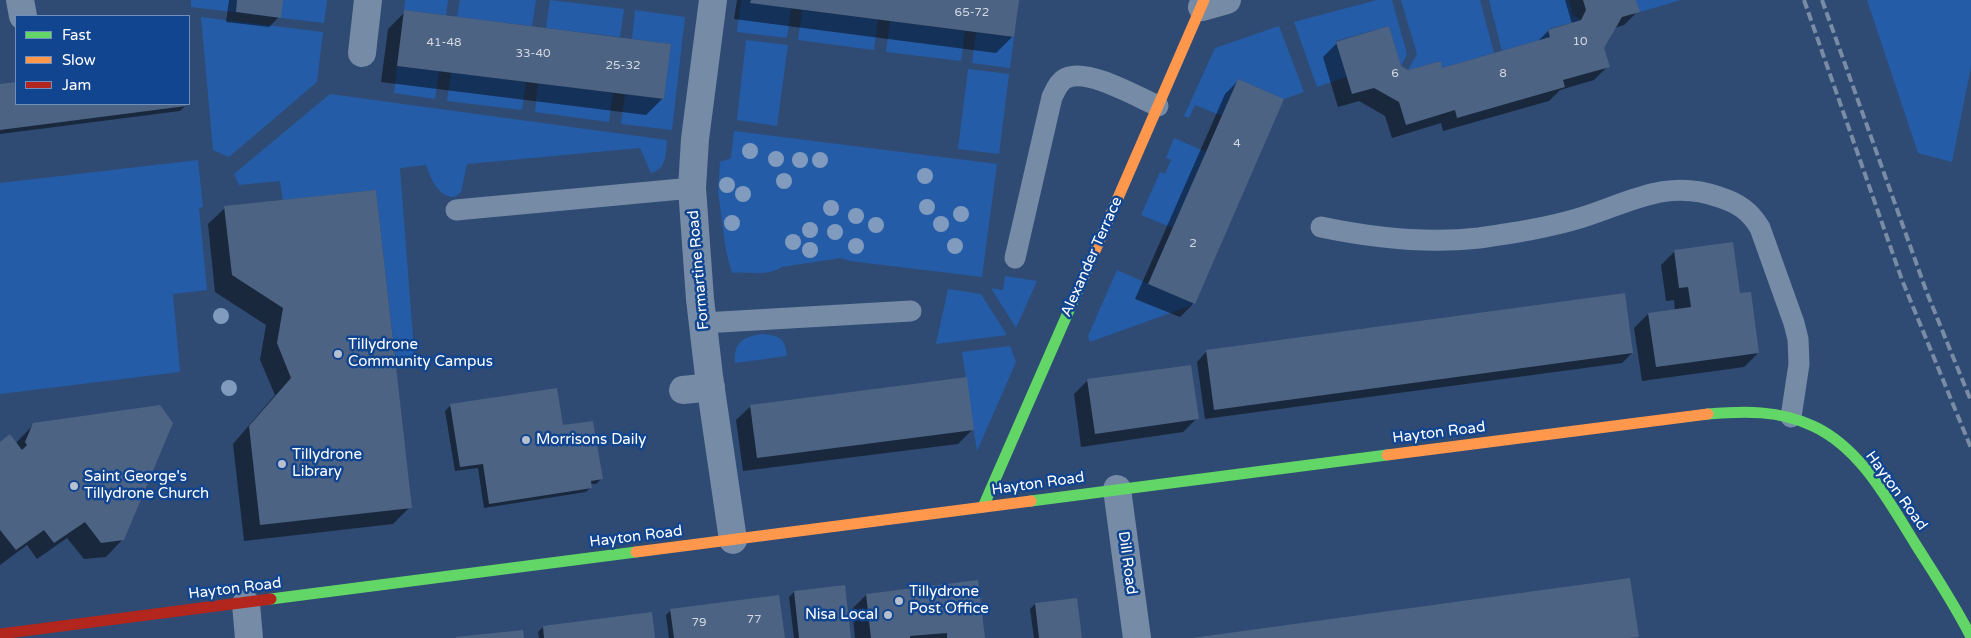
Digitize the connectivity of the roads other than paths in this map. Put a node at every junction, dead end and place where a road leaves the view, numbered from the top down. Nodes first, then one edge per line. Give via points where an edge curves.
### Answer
1 (20, 0) edge
2 (368, 0) edge
3 (713, 0) edge
4 (1211, 2) edge
5 (23, 15) edge
6 (362, 53) dead end
7 (1158, 106) junction
8 (692, 188) junction
9 (456, 210) dead end
10 (1321, 227) dead end
11 (1015, 258) dead end
12 (911, 311) dead end
13 (703, 323) junction
14 (711, 387) junction
15 (683, 390) dead end
16 (1791, 417) junction
17 (1117, 489) junction
18 (983, 507) junction
19 (733, 540) junction
20 (246, 604) junction
21 (0, 634) edge
22 (1971, 637) edge
23 (249, 638) edge
24 (1137, 638) edge

1 - 5 street
2 - 6 street
3 - 8 street, Formartine Road
4 - 7 street, Alexander Terrace
7 - 11 lane via 1081,75 1068,77 1058,84 1052,97
7 - 18 street, Alexander Terrace
8 - 9 lane
8 - 13 street, Formartine Road
10 - 16 lane via 1358,235 1440,241 1556,225 1639,196 1667,190 1689,190 1732,202 1745,208 1760,228 1794,323 1800,364
12 - 13 lane
13 - 14 street, Formartine Road
14 - 15 street
14 - 19 street, Formartine Road
16 - 17 street, Hayton Road via 1743,411 1699,414
16 - 22 street, Hayton Road via 1833,438 1864,470 1889,501 1958,610
17 - 18 street, Hayton Road
17 - 24 street, Dill Road
18 - 19 street, Hayton Road
19 - 20 street, Hayton Road
20 - 21 street, Hayton Road
20 - 23 street

